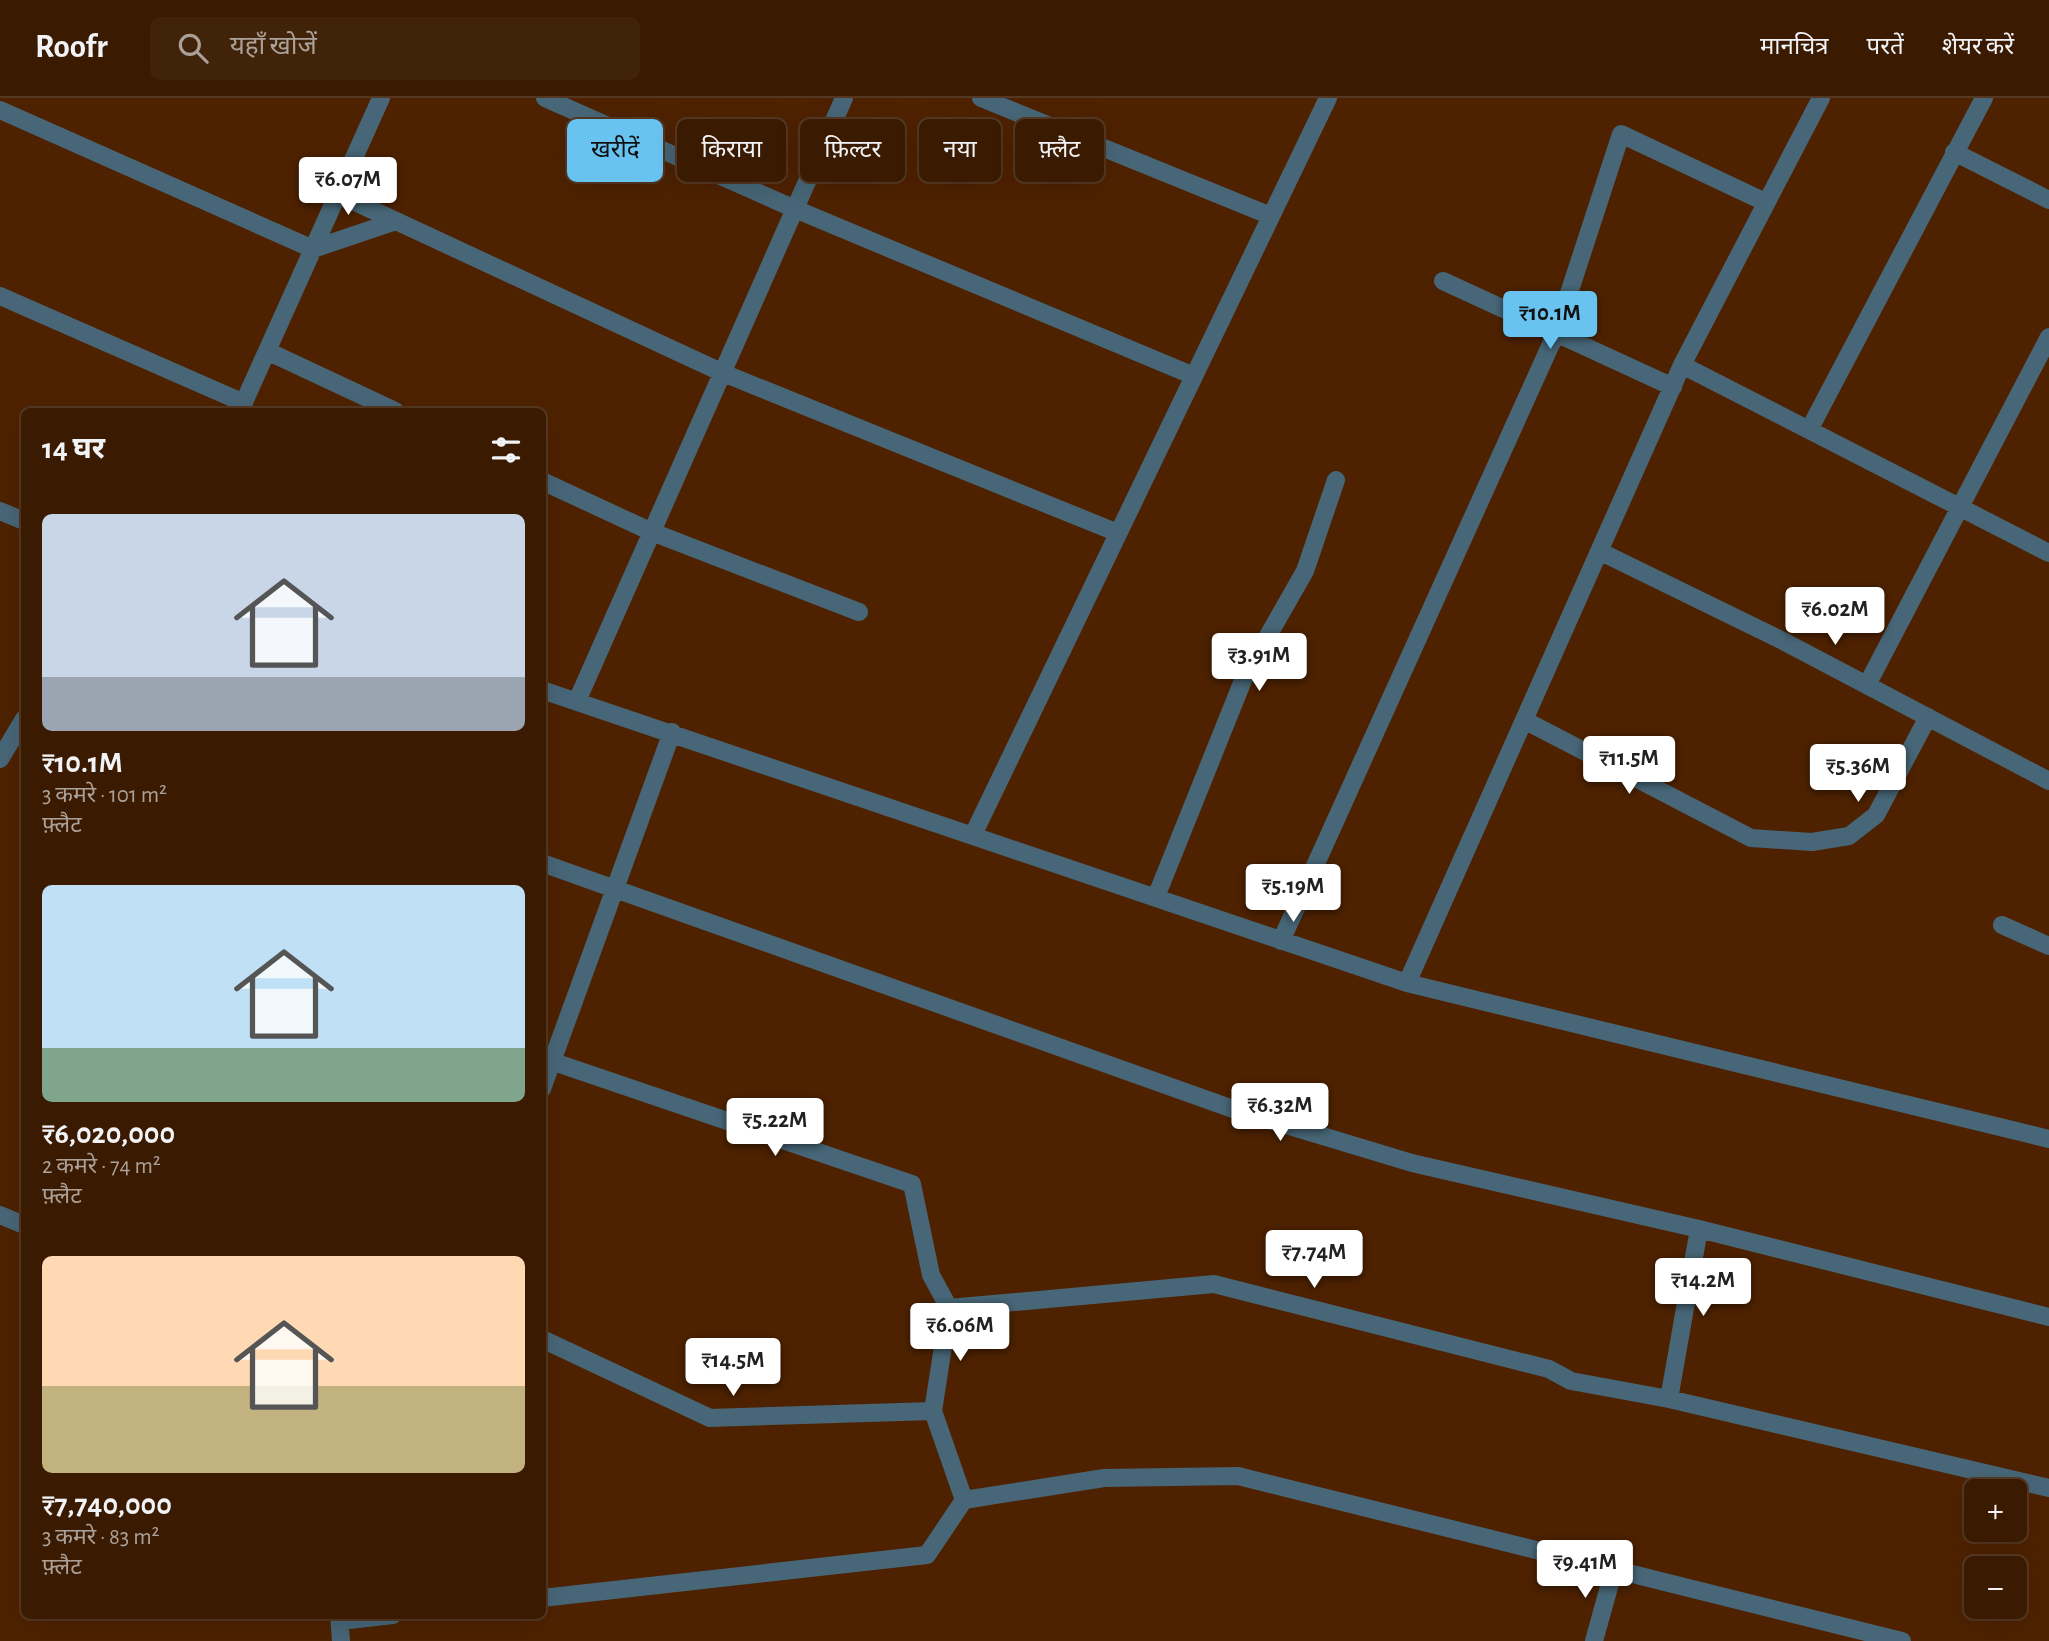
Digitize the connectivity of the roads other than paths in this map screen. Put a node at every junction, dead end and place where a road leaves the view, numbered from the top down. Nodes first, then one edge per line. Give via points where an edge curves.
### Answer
1 (381, 98) edge
2 (545, 98) edge
3 (844, 98) edge
4 (981, 98) edge
5 (1328, 98) edge
6 (1821, 98) edge
7 (1984, 98) edge
8 (0, 110) edge
9 (1954, 152) junction
10 (338, 194) junction
11 (2049, 200) edge
12 (1765, 202) junction
13 (795, 209) junction
14 (1271, 216) junction
15 (396, 221) junction
16 (313, 249) junction
17 (1443, 281) dead end
18 (0, 296) edge
19 (1556, 333) junction
20 (2049, 337) edge
21 (267, 351) junction
22 (1682, 365) junction
23 (723, 373) junction
24 (1194, 376) junction
25 (1673, 387) junction
26 (242, 407) edge
27 (389, 408) edge
28 (1809, 430) junction
29 (1336, 481) dead end
30 (546, 483) edge
31 (1960, 507) junction
32 (0, 511) edge
33 (21, 520) edge
34 (652, 532) junction
35 (1118, 533) junction
36 (1601, 552) junction
37 (2049, 553) edge
38 (859, 612) dead end
39 (1867, 685) junction
40 (546, 691) edge
41 (577, 701) junction
42 (1928, 717) junction
43 (1524, 720) junction
44 (21, 724) edge
45 (672, 732) junction
46 (0, 759) edge
47 (2049, 781) edge
48 (973, 835) junction
49 (546, 864) edge
50 (616, 890) junction
51 (1156, 897) junction
52 (2001, 925) dead end
53 (1281, 940) junction
54 (2049, 946) edge
55 (1407, 983) junction
56 (549, 1060) edge
57 (2049, 1139) edge
58 (0, 1215) edge
59 (21, 1224) edge
60 (1699, 1229) junction
61 (949, 1308) junction
62 (2049, 1317) edge
63 (546, 1341) edge
64 (1669, 1399) junction
65 (933, 1411) junction
66 (2049, 1488) edge
67 (964, 1500) junction
68 (1614, 1569) junction
69 (546, 1598) edge
70 (339, 1619) edge
71 (341, 1641) edge
72 (1594, 1641) edge
73 (1902, 1641) edge

1 - 10 street
2 - 13 street
3 - 13 street
4 - 14 street
5 - 14 street
6 - 12 street
7 - 9 street
8 - 16 street
9 - 11 street
9 - 28 street
10 - 15 street
10 - 16 street
12 - 19 street via 1621,134
12 - 22 street
13 - 23 street
13 - 24 street
14 - 24 street
15 - 16 street
15 - 23 street
16 - 21 street
17 - 19 street
18 - 26 street
19 - 25 street
19 - 53 street
20 - 31 street
21 - 26 street
21 - 27 street
22 - 25 street
22 - 28 street
23 - 34 street
23 - 35 street
24 - 35 street
25 - 36 street
28 - 31 street
29 - 51 street via 1305,572 1244,678
30 - 34 street
31 - 37 street
31 - 39 street
32 - 33 street
34 - 38 street
34 - 41 street
35 - 48 street
36 - 39 street
36 - 43 street
39 - 42 street
40 - 41 street
41 - 45 street
42 - 43 street via 1876,815 1849,836 1812,842 1751,838
42 - 47 street
43 - 55 street
44 - 46 street
45 - 48 street
45 - 50 street
48 - 51 street
49 - 50 street
50 - 56 street
50 - 60 street via 1233,1108 1412,1163
51 - 53 street
52 - 54 street
53 - 55 street
55 - 57 street
56 - 61 street via 912,1184 930,1275
58 - 59 street
60 - 62 street
60 - 64 street
61 - 64 street via 1214,1284 1549,1369 1571,1381
61 - 65 street
63 - 65 street via 710,1418
64 - 66 street
65 - 67 street
67 - 68 street via 1104,1478 1238,1476
67 - 69 street via 927,1555
68 - 72 street
68 - 73 street
70 - 71 street

